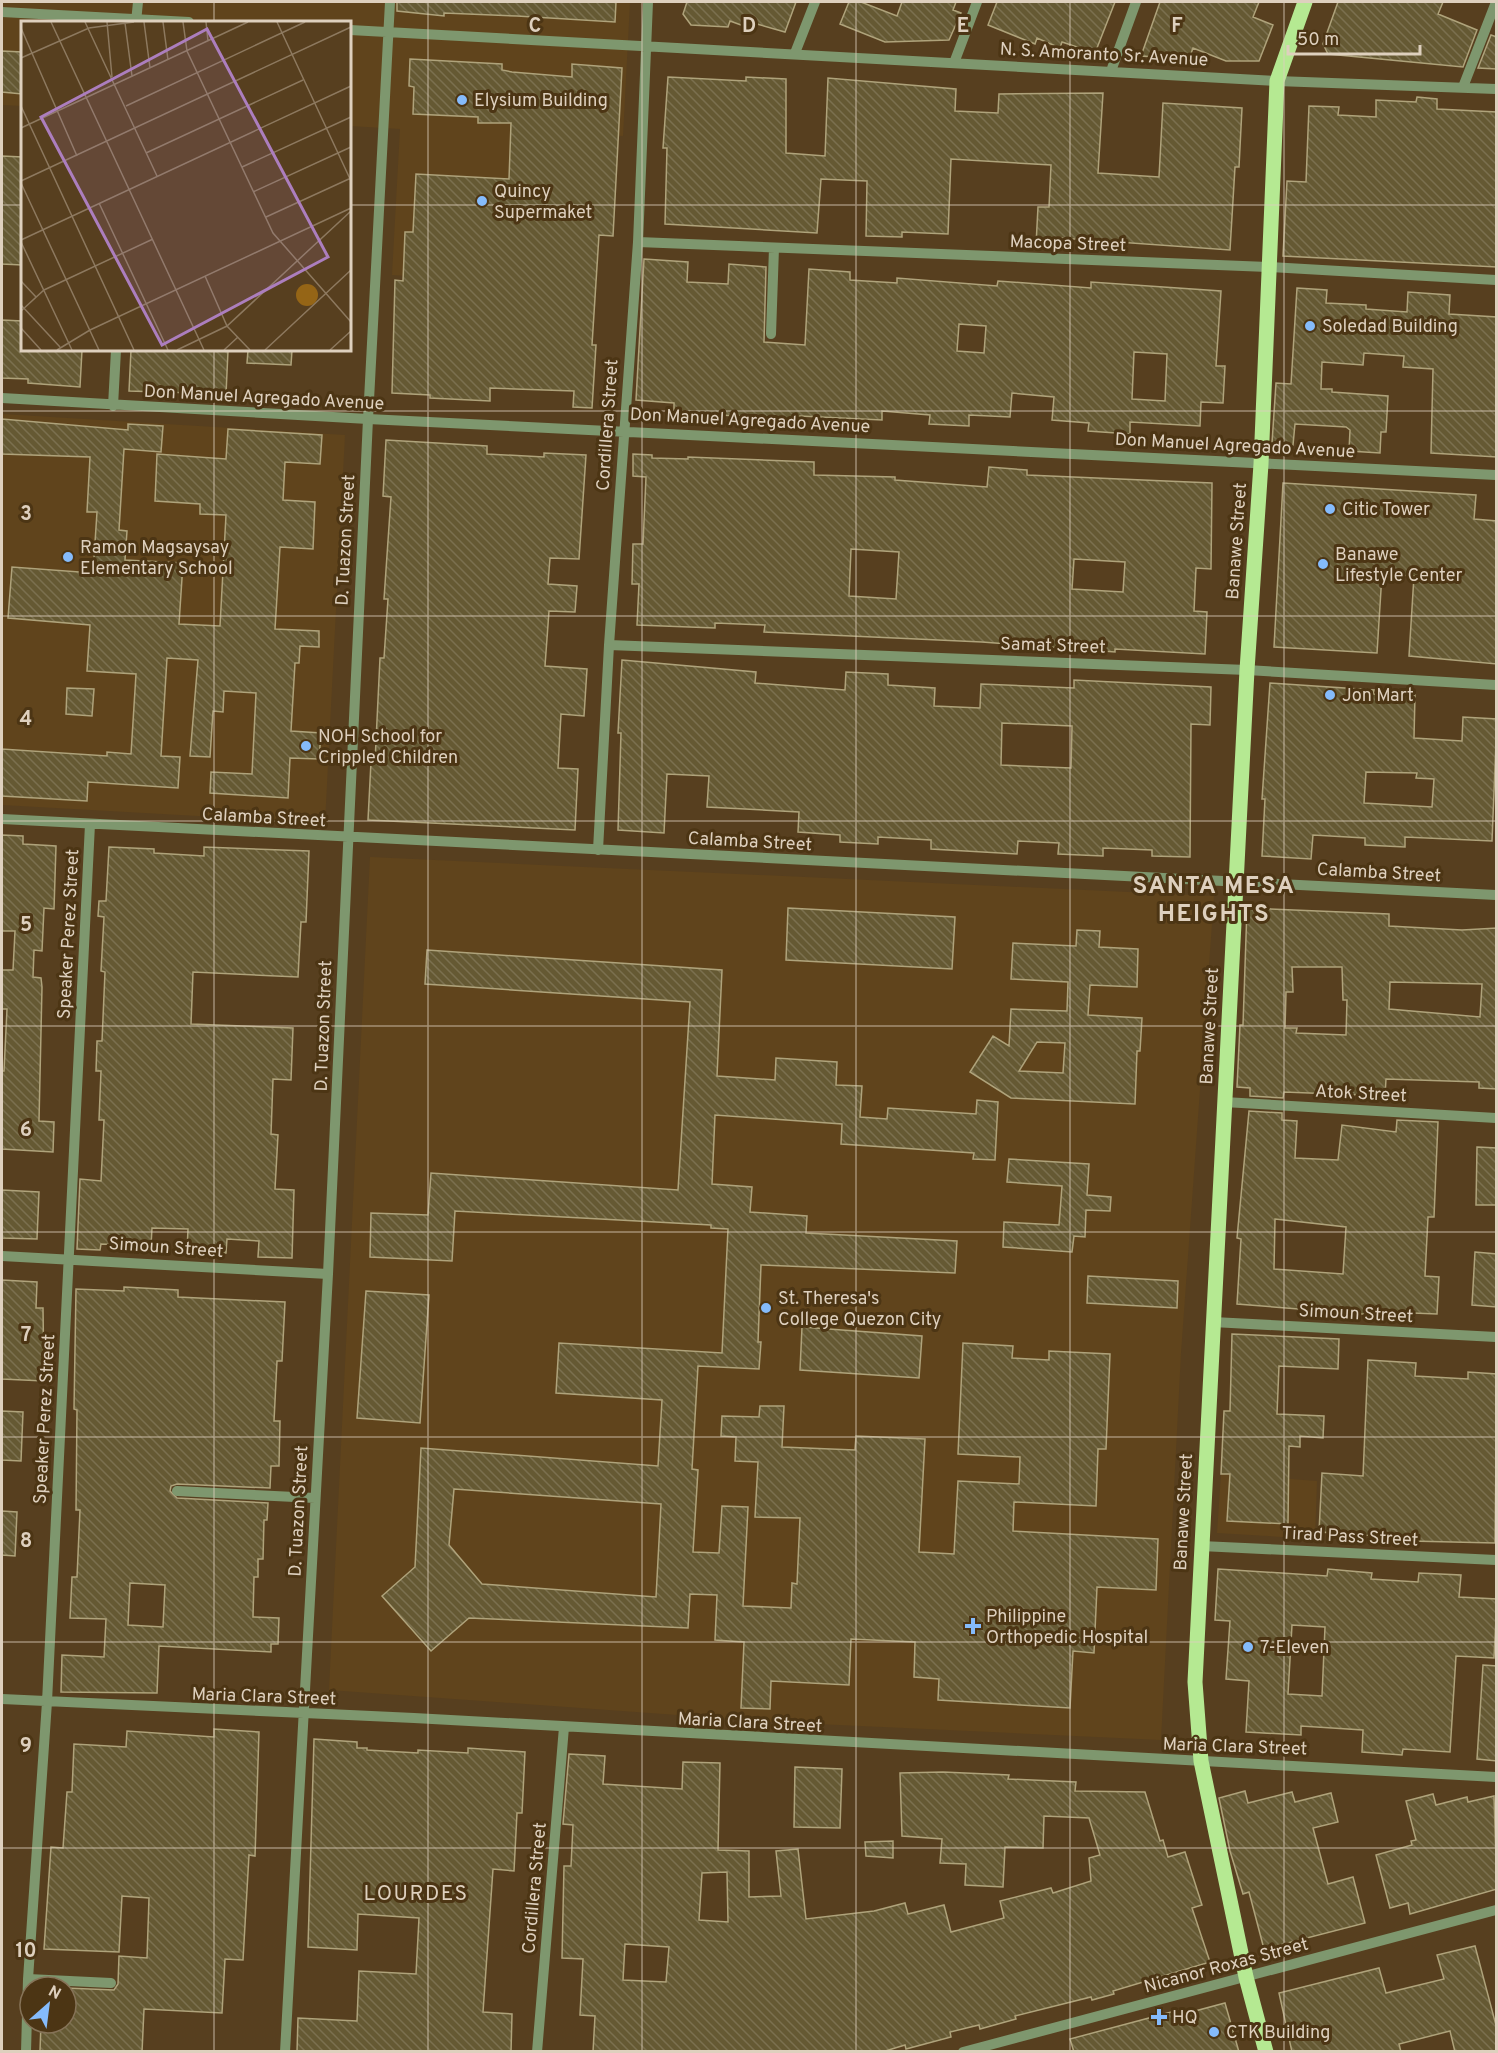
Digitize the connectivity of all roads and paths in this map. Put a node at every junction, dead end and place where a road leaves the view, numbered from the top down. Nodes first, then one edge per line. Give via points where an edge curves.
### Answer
1 (138, 2) edge
2 (390, 2) edge
3 (648, 2) edge
4 (815, 2) edge
5 (977, 2) edge
6 (1136, 2) edge
7 (1305, 2) edge
8 (1496, 2) edge
9 (2, 12) edge
10 (136, 21) edge
11 (351, 30) edge
12 (389, 32) junction
13 (644, 47) junction
14 (795, 53) junction
15 (954, 63) junction
16 (1111, 71) junction
17 (1277, 81) junction
18 (1463, 87) junction
19 (1497, 89) edge
20 (638, 242) junction
21 (774, 248) junction
22 (1268, 267) junction
23 (1497, 280) edge
24 (771, 334) dead end
25 (116, 351) edge
26 (2, 398) edge
27 (113, 406) junction
28 (368, 420) junction
29 (623, 430) junction
30 (1261, 464) junction
31 (1497, 475) edge
32 (609, 645) junction
33 (1247, 670) junction
34 (1497, 685) edge
35 (2, 819) edge
36 (90, 824) junction
37 (347, 838) junction
38 (598, 850) junction
39 (1238, 881) junction
40 (1497, 895) edge
41 (1224, 1102) junction
42 (1497, 1118) edge
43 (2, 1256) edge
44 (69, 1258) junction
45 (328, 1274) junction
46 (1214, 1322) junction
47 (1497, 1337) edge
48 (177, 1491) dead end
49 (315, 1498) junction
50 (1201, 1546) junction
51 (1497, 1560) edge
52 (2, 1699) edge
53 (47, 1702) junction
54 (304, 1714) junction
55 (564, 1727) junction
56 (1201, 1761) junction
57 (1497, 1778) edge
58 (1497, 1910) edge
59 (28, 1975) edge
60 (1246, 1977) junction
61 (78, 1981) edge
62 (111, 1983) dead end
63 (26, 2035) edge
64 (26, 2052) edge
65 (285, 2052) edge
66 (537, 2052) edge
67 (963, 2052) edge
68 (1266, 2052) edge

1 - 10 street
2 - 12 street, D. Tuazon Street
3 - 13 street, Cordillera Street
4 - 14 street
5 - 15 street
6 - 16 street
7 - 17 main road, Banawe Street
8 - 18 street
9 - 10 street
11 - 12 street, N. S. Amoranto Sr. Avenue
12 - 13 street, N. S. Amoranto Sr. Avenue
12 - 28 street, D. Tuazon Street
13 - 14 street, N. S. Amoranto Sr. Avenue
13 - 20 street, Cordillera Street
14 - 15 street, N. S. Amoranto Sr. Avenue
15 - 16 street, N. S. Amoranto Sr. Avenue
16 - 17 street, N. S. Amoranto Sr. Avenue
17 - 18 street, N. S. Amoranto Sr. Avenue
17 - 22 main road, Banawe Street
18 - 19 street, N. S. Amoranto Sr. Avenue
20 - 21 street, Macopa Street
20 - 29 street, Cordillera Street
21 - 22 street, Macopa Street
21 - 24 street
22 - 23 street, Macopa Street
22 - 30 main road, Banawe Street
25 - 27 street
26 - 27 street, Don Manuel Agregado Avenue
27 - 28 street, Don Manuel Agregado Avenue
28 - 29 street, Don Manuel Agregado Avenue
28 - 37 street, D. Tuazon Street
29 - 30 street, Don Manuel Agregado Avenue
29 - 32 street, Cordillera Street
30 - 31 street, Don Manuel Agregado Avenue
30 - 33 main road, Banawe Street
32 - 33 street, Samat Street
32 - 38 street, Cordillera Street
33 - 34 street, Samat Street
33 - 39 main road, Banawe Street
35 - 36 street, Calamba Street
36 - 37 street, Calamba Street
36 - 44 street, Speaker Perez Street
37 - 38 street, Calamba Street
37 - 45 street, D. Tuazon Street
38 - 39 street, Calamba Street
39 - 40 street, Calamba Street
39 - 41 main road, Banawe Street
41 - 42 street, Atok Street
41 - 46 main road, Banawe Street
43 - 44 street, Simoun Street
44 - 45 street, Simoun Street
44 - 53 street, Speaker Perez Street
45 - 49 street, D. Tuazon Street
46 - 47 street, Simoun Street
46 - 50 main road, Banawe Street
48 - 49 street
49 - 54 street, D. Tuazon Street
50 - 51 street, Tirad Pass Street
50 - 56 main road, Banawe Street via 1195,1682
52 - 53 street, Maria Clara Street
53 - 54 street, Maria Clara Street
53 - 59 street, Speaker Perez Street
54 - 55 street, Maria Clara Street
54 - 65 street, D. Tuazon Street
55 - 56 street, Maria Clara Street
55 - 66 street, Cordillera Street
56 - 57 street, Maria Clara Street
56 - 60 main road, Banawe Street
58 - 60 street, Nicanor Roxas Street
60 - 67 street, Nicanor Roxas Street
60 - 68 main road, Banawe Street
61 - 62 street
63 - 64 street, Speaker Perez Street

